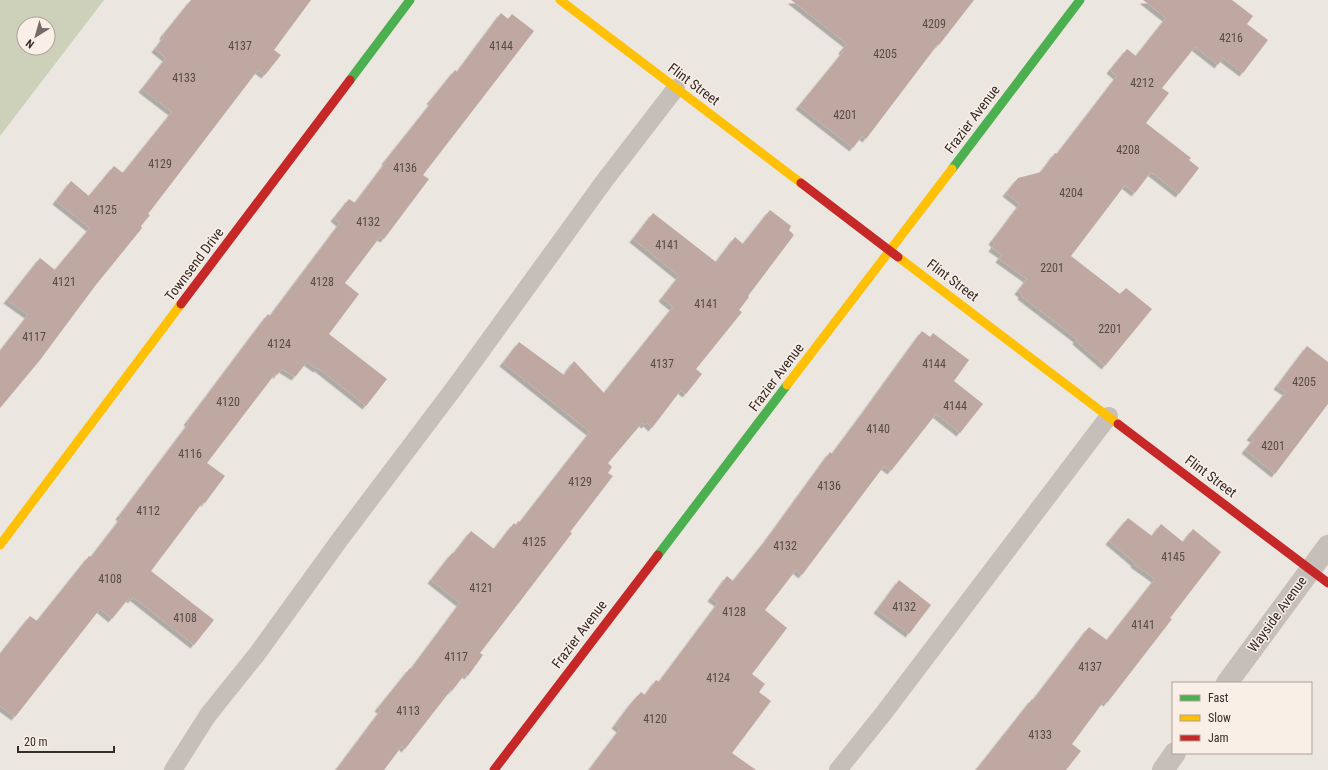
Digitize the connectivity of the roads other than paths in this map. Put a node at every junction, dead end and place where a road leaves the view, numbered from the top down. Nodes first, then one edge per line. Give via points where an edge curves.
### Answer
1 (410, 0) edge
2 (560, 0) edge
3 (1080, 0) edge
4 (676, 88) junction
5 (890, 250) junction
6 (1109, 416) junction
7 (0, 545) edge
8 (1328, 546) edge
9 (1310, 569) junction
10 (1328, 583) edge
11 (1228, 682) edge
12 (1174, 754) edge
13 (173, 770) edge
14 (494, 770) edge
15 (838, 770) edge
16 (1163, 770) edge

1 - 7 street, Townsend Drive
2 - 4 street, Flint Street
3 - 5 street, Frazier Avenue
4 - 5 street, Flint Street
4 - 13 lane via 605,180 257,654 208,715
5 - 6 street, Flint Street
5 - 14 street, Frazier Avenue
6 - 9 street, Flint Street
6 - 15 lane via 888,708
8 - 9 street, Wayside Avenue
9 - 10 street, Flint Street
9 - 11 street, Wayside Avenue
12 - 16 street

